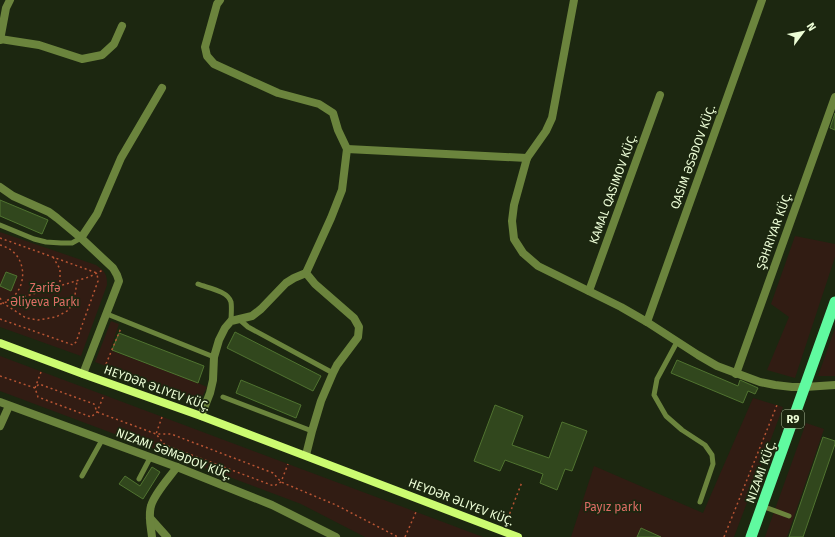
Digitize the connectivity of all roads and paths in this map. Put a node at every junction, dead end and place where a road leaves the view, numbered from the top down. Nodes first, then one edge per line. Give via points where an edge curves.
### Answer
1 (10, 0) edge
2 (220, 0) edge
3 (574, 0) edge
4 (762, 0) edge
5 (122, 26) dead end
6 (0, 39) edge
7 (162, 88) dead end
8 (660, 95) dead end
9 (835, 97) edge
10 (346, 149) junction
11 (527, 158) junction
12 (0, 187) edge
13 (0, 225) edge
14 (0, 238) edge
15 (81, 238) junction
16 (0, 245) edge
17 (52, 257) junction
18 (103, 270) dead end
19 (97, 273) junction
20 (306, 273) junction
21 (77, 281) junction
22 (198, 284) dead end
23 (60, 286) junction
24 (589, 291) junction
25 (0, 298) edge
26 (835, 302) edge
27 (1, 304) edge
28 (107, 314) junction
29 (0, 319) edge
30 (240, 320) junction
31 (124, 321) junction
32 (231, 322) junction
33 (647, 322) junction
34 (677, 342) junction
35 (0, 343) edge
36 (214, 357) junction
37 (106, 364) dead end
38 (41, 372) dead end
39 (333, 373) junction
40 (83, 374) junction
41 (736, 374) junction
42 (0, 376) edge
43 (835, 385) edge
44 (805, 387) junction
45 (34, 388) junction
46 (104, 395) dead end
47 (223, 397) dead end
48 (0, 402) edge
49 (777, 405) dead end
50 (9, 406) junction
51 (97, 412) junction
52 (201, 416) junction
53 (162, 417) dead end
54 (0, 426) edge
55 (312, 431) junction
56 (156, 434) junction
57 (102, 440) junction
58 (306, 455) junction
59 (150, 458) junction
60 (288, 464) dead end
61 (177, 467) junction
62 (82, 476) dead end
63 (139, 479) dead end
64 (281, 482) junction
65 (522, 482) dead end
66 (700, 502) dead end
67 (762, 506) junction
68 (416, 512) dead end
69 (789, 516) dead end
70 (150, 518) junction
71 (504, 531) junction
72 (152, 537) edge
73 (167, 537) edge
74 (336, 537) edge
75 (398, 537) edge
76 (405, 537) edge
77 (518, 537) edge
78 (724, 537) edge
79 (751, 537) edge

1 - 6 street
2 - 10 street via 206,47 206,56 214,64 278,92 319,104 333,113
3 - 11 street via 552,118
4 - 33 street
5 - 6 street via 114,44 102,55 82,59 39,45
7 - 15 street via 121,158 97,214
8 - 24 street
9 - 41 street, ŞƏHRIYAR KÜÇ.
10 - 11 street
10 - 20 street via 342,190
11 - 24 street via 514,205 514,239 523,253 538,266
12 - 15 street via 13,196 49,212
13 - 15 lane via 46,242 72,243
14 - 17 path
15 - 28 street via 117,274 119,281
16 - 27 path via 12,251 20,261 23,274 21,286 14,297
17 - 19 path
17 - 23 path via 60,269
18 - 19 path
19 - 21 path
19 - 29 path via 98,282 73,345
20 - 30 street via 286,283 252,316
20 - 39 street via 354,318 359,327 358,337
21 - 23 path
21 - 27 path via 69,310 56,317 38,320 26,318
22 - 32 lane via 228,296 231,302
23 - 27 path
24 - 33 street
25 - 27 path
26 - 44 highway, NIZAMI KÜÇ. / R9
28 - 31 lane
28 - 40 street
30 - 32 street
30 - 39 lane via 248,327
31 - 36 lane
31 - 37 path
32 - 36 street via 219,340
33 - 34 street
34 - 41 street
34 - 66 lane via 657,379 654,395 666,416 705,445 712,455 713,464
35 - 40 main road, HEYDƏR ƏLIYEV KÜÇ.
36 - 52 street via 213,380
38 - 45 path
39 - 55 street
40 - 52 main road, HEYDƏR ƏLIYEV KÜÇ.
41 - 44 street via 775,386
42 - 45 path
43 - 44 street
44 - 67 highway, NIZAMI KÜÇ. / R9
45 - 51 path via 39,384 94,404
45 - 51 path via 38,397 91,417
46 - 51 path
47 - 55 lane
48 - 50 street, NIZAMI SƏMƏDOV KÜÇ.
49 - 78 path
50 - 54 street
50 - 57 street, NIZAMI SƏMƏDOV KÜÇ.
51 - 56 path
52 - 58 main road, HEYDƏR ƏLIYEV KÜÇ.
53 - 56 path
55 - 58 street
56 - 64 path via 171,434 273,473
56 - 64 path via 165,445 274,486
57 - 59 street, NIZAMI SƏMƏDOV KÜÇ.
57 - 62 lane
58 - 71 main road, HEYDƏR ƏLIYEV KÜÇ.
59 - 61 street, NIZAMI SƏMƏDOV KÜÇ.
59 - 63 lane
60 - 64 path
61 - 70 street via 153,499
61 - 74 street, NIZAMI SƏMƏDOV KÜÇ. via 272,505
64 - 75 path via 336,505
65 - 71 path
67 - 69 lane
67 - 79 highway, NIZAMI KÜÇ. / R9
68 - 76 path
70 - 72 street
70 - 73 street
71 - 77 main road, HEYDƏR ƏLIYEV KÜÇ.

